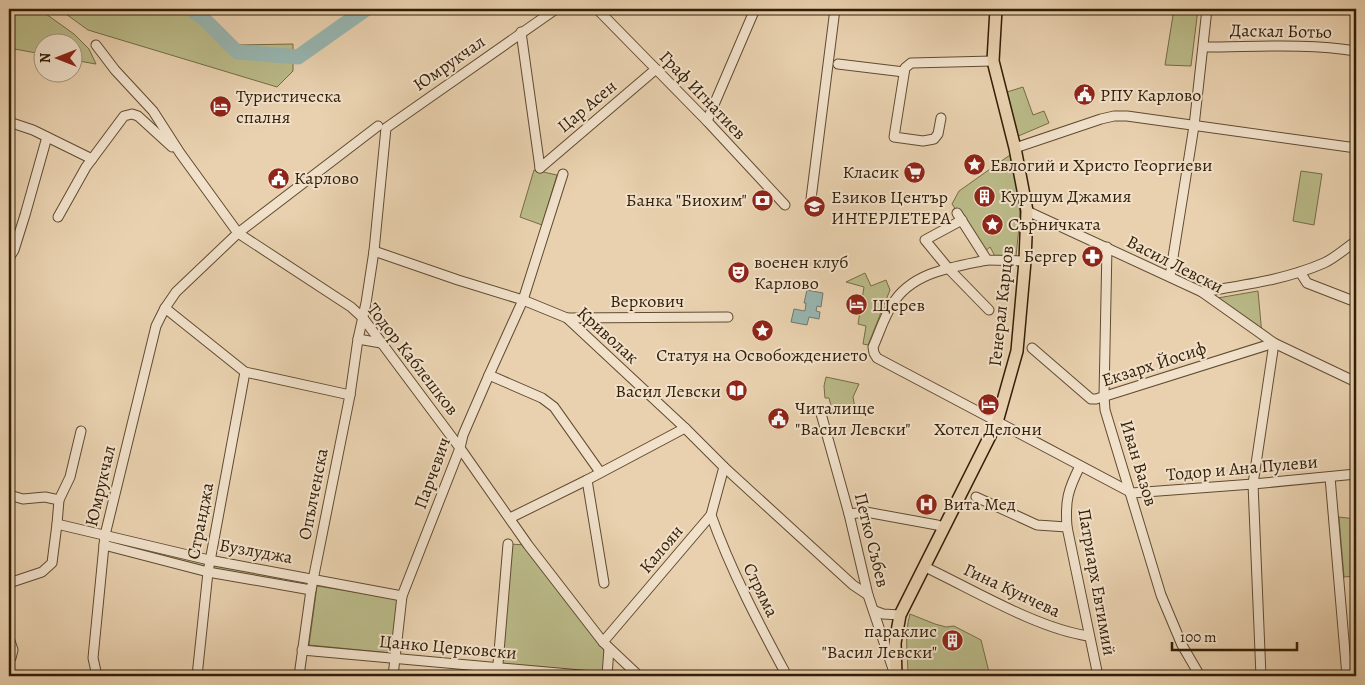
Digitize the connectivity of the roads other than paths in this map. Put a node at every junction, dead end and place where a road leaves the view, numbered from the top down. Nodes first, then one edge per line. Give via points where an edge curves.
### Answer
1 (556, 9) edge
2 (598, 9) edge
3 (755, 9) edge
4 (835, 9) edge
5 (996, 9) edge
6 (1207, 9) edge
7 (521, 32) junction
8 (96, 45) dead end
9 (1204, 47) junction
10 (1356, 51) edge
11 (993, 61) junction
12 (838, 64) dead end
13 (656, 69) junction
14 (904, 72) junction
15 (941, 118) dead end
16 (707, 121) junction
17 (9, 122) edge
18 (1194, 126) junction
19 (382, 127) junction
20 (47, 137) junction
21 (1015, 148) junction
22 (1356, 148) edge
23 (180, 153) junction
24 (92, 159) junction
25 (563, 174) dead end
26 (811, 199) dead end
27 (785, 205) dead end
28 (1027, 211) junction
29 (58, 217) dead end
30 (238, 233) junction
31 (1356, 241) edge
32 (1107, 248) junction
33 (374, 251) junction
34 (9, 258) edge
35 (986, 260) junction
36 (1025, 261) junction
37 (948, 268) junction
38 (1300, 272) junction
39 (1170, 276) junction
40 (1202, 292) junction
41 (523, 300) junction
42 (1356, 302) edge
43 (165, 308) junction
44 (989, 310) dead end
45 (728, 317) dead end
46 (362, 318) junction
47 (567, 318) junction
48 (358, 339) junction
49 (381, 343) junction
50 (1274, 343) junction
51 (1032, 348) dead end
52 (245, 372) junction
53 (488, 375) junction
54 (1356, 382) edge
55 (350, 395) junction
56 (1104, 396) junction
57 (820, 410) dead end
58 (997, 422) junction
59 (684, 428) junction
60 (81, 431) dead end
61 (460, 448) junction
62 (1080, 466) junction
63 (724, 467) junction
64 (600, 472) junction
65 (1356, 474) edge
66 (1330, 477) junction
67 (587, 480) junction
68 (1253, 484) junction
69 (1132, 493) junction
70 (9, 495) edge
71 (976, 497) dead end
72 (60, 500) junction
73 (849, 514) junction
74 (711, 515) junction
75 (510, 518) junction
76 (57, 524) junction
77 (1067, 527) junction
78 (944, 528) junction
79 (105, 535) junction
80 (508, 544) dead end
81 (104, 545) junction
82 (210, 560) junction
83 (925, 567) junction
84 (208, 572) junction
85 (313, 578) junction
86 (9, 583) edge
87 (604, 583) dead end
88 (310, 590) junction
89 (868, 595) junction
90 (402, 596) junction
91 (875, 611) junction
92 (900, 615) junction
93 (1088, 636) junction
94 (9, 638) edge
95 (606, 645) junction
96 (302, 650) junction
97 (9, 658) edge
98 (395, 658) junction
99 (497, 672) edge
100 (97, 676) edge
101 (196, 676) edge
102 (299, 676) edge
103 (393, 676) edge
104 (592, 676) edge
105 (607, 676) edge
106 (639, 676) edge
107 (787, 676) edge
108 (896, 676) edge
109 (1098, 676) edge
110 (1200, 676) edge
111 (1261, 676) edge
112 (1347, 676) edge

1 - 7 street, Юмрукчал
2 - 13 street, Граф Игнатиев
3 - 16 street
4 - 26 street
5 - 11 main road, Генерал Карцов
6 - 9 street
7 - 13 street, Цар Асен via 540,168
7 - 19 street, Юмрукчал
8 - 23 street, Тодор Каблешков via 153,111
9 - 10 street, Даскал Ботьо
9 - 18 street
11 - 14 street via 911,63
11 - 21 main road, Генерал Карцов
12 - 14 street
13 - 16 street, Граф Игнатиев
14 - 15 street via 894,137 923,141 934,139
16 - 27 street, Граф Игнатиев
17 - 20 street
18 - 21 street via 1114,116
18 - 22 street
18 - 39 street
19 - 30 street, Юмрукчал
19 - 33 street, Опълченска
20 - 24 street
20 - 34 street
21 - 28 main road, Генерал Карцов
23 - 24 street via 132,114 124,116
23 - 30 street, Тодор Каблешков
24 - 29 street
25 - 41 street, Парчевич
28 - 32 street, Васил Левски
28 - 36 main road, Генерал Карцов
30 - 43 street, Юмрукчал via 176,292
30 - 46 street, Тодор Каблешков via 351,307
31 - 38 street via 1326,263
32 - 39 street, Васил Левски
32 - 56 street, Иван Вазов
33 - 41 street, Криволак
33 - 46 street, Опълченска
35 - 36 street
35 - 37 street
35 - 37 street via 959,216 925,240
36 - 58 main road, Генерал Карцов via 1017,351
37 - 44 street
37 - 58 street via 936,270 904,289 892,304 874,353 877,358
38 - 40 street via 1270,281
38 - 42 street via 1307,283
39 - 40 street, Васил Левски
40 - 50 street, Васил Левски
41 - 47 street, Криволак
41 - 53 street, Парчевич
43 - 52 street
43 - 79 street, Юмрукчал via 156,326
45 - 47 street, Веркович
46 - 48 street, Опълченска
46 - 49 street, Тодор Каблешков
47 - 59 street, Криволак
48 - 49 street
48 - 55 street, Опълченска
49 - 61 street, Тодор Каблешков
50 - 54 street, Васил Левски
50 - 56 street, Екзарх Йосиф
50 - 68 street
51 - 56 street, Екзарх Йосиф via 1091,399
52 - 55 street
52 - 82 street, Странджа
53 - 61 street, Парчевич
53 - 64 street via 542,398 554,407
55 - 85 street, Опълченска
56 - 69 street, Иван Вазов via 1105,410
57 - 73 street, Петко Събев
58 - 62 street
58 - 78 main road, Генерал Карцов
59 - 63 street, Криволак
59 - 64 street
60 - 72 street via 70,477
61 - 75 street, Тодор Каблешков
61 - 90 street, Парчевич
62 - 69 street
62 - 77 street, Патриарх Евтимий via 1070,484 1066,505
63 - 74 street, Калоян
63 - 89 street, Криволак
64 - 67 street
65 - 66 street, Тодор и Ана Пулеви
66 - 68 street, Тодор и Ана Пулеви
66 - 112 street
67 - 75 street
67 - 87 street
68 - 69 street, Тодор и Ана Пулеви
68 - 111 street
69 - 110 street, Иван Вазов via 1161,594 1182,644
70 - 72 street via 23,499 45,497
71 - 77 street via 1037,525
72 - 76 street
73 - 78 street via 866,512
73 - 89 street, Петко Събев
74 - 95 street, Калоян
74 - 107 street, Стряма via 722,546
75 - 95 street, Тодор Каблешков
76 - 79 street, Бузлуджа
76 - 86 street via 52,563 42,572
77 - 93 street, Патриарх Евтимий
78 - 83 main road, Генерал Карцов
79 - 81 street, Юмрукчал
79 - 82 street, Бузлуджа
80 - 99 street
81 - 84 street, Бузлуджа
81 - 100 street, Юмрукчал via 93,658
82 - 84 street, Странджа
82 - 85 street, Бузлуджа
83 - 92 main road, Генерал Карцов
83 - 93 street, Гина Кунчева via 1017,611 1062,630
84 - 88 street, Бузлуджа
84 - 101 street, Странджа
85 - 88 street, Опълченска
85 - 90 street, Бузлуджа
88 - 96 street, Опълченска
89 - 91 street, Петко Събев
90 - 98 street, Парчевич
91 - 92 street
91 - 108 street, Петко Събев
92 - 108 main road, Генерал Карцов via 895,643
93 - 109 street, Патриарх Евтимий
94 - 97 street via 13,650
95 - 105 street
95 - 106 street, Тодор Каблешков
96 - 98 street, Цанко Церковски
96 - 102 street, Опълченска
98 - 99 street, Цанко Церковски
98 - 103 street, Парчевич
99 - 104 street, Цанко Церковски

